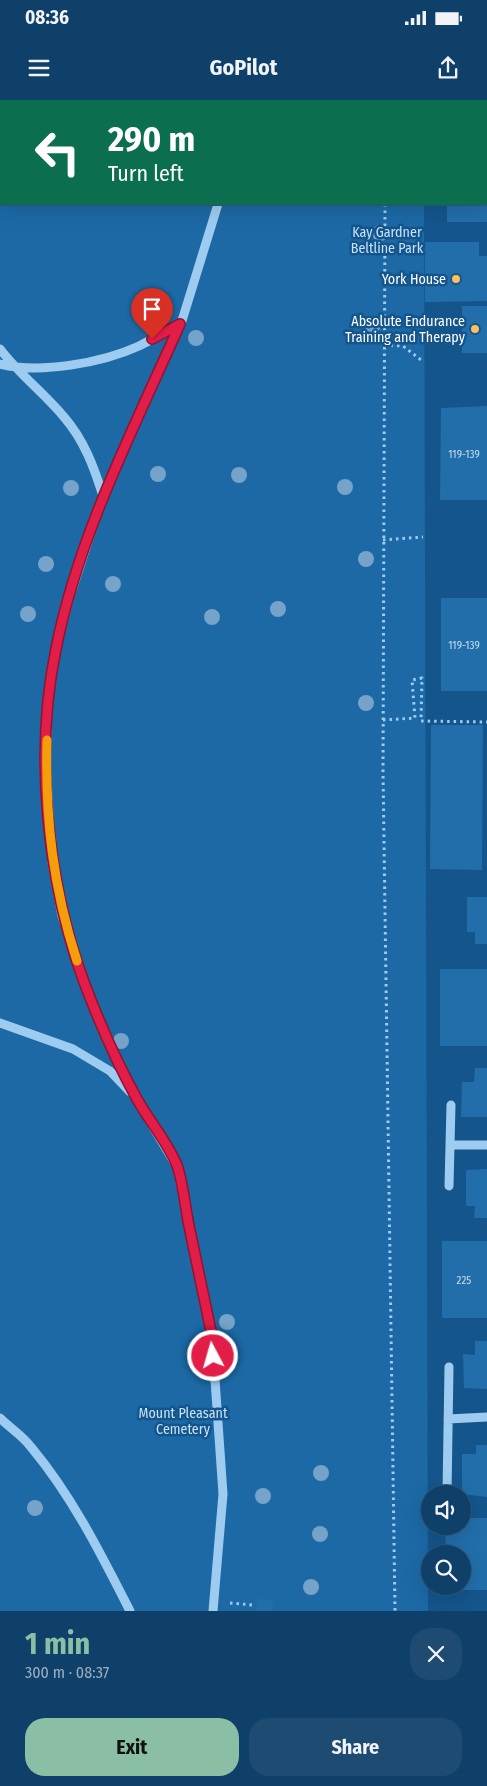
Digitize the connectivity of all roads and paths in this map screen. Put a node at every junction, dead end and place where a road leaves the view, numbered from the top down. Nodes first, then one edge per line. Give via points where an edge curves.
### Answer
1 (218, 205) edge
2 (385, 205) edge
3 (180, 324) junction
4 (384, 345) junction
5 (0, 350) edge
6 (421, 360) dead end
7 (0, 364) edge
8 (14, 367) junction
9 (103, 496) junction
10 (423, 537) dead end
11 (383, 540) junction
12 (384, 720) junction
13 (487, 722) edge
14 (0, 1023) edge
15 (137, 1100) junction
16 (450, 1105) dead end
17 (450, 1145) junction
18 (487, 1145) edge
19 (449, 1186) dead end
20 (450, 1367) dead end
21 (0, 1418) edge
22 (487, 1418) edge
23 (448, 1419) junction
24 (447, 1485) edge
25 (253, 1605) dead end
26 (214, 1606) edge
27 (130, 1611) edge
28 (395, 1611) edge

1 - 3 lane
2 - 4 path
3 - 8 lane via 138,346 89,362
3 - 9 lane
4 - 6 path via 403,346
4 - 11 path
5 - 8 lane
7 - 8 lane
8 - 9 lane via 64,416 93,464
9 - 15 lane via 56,648 48,698 48,812 52,863 62,916 107,1041
10 - 11 path
11 - 12 path
12 - 13 path via 415,718 412,680 422,678 421,721
12 - 28 path
14 - 15 lane via 73,1049 110,1071
15 - 26 lane via 177,1167 212,1336 223,1494
16 - 17 lane
17 - 18 lane
17 - 19 lane
20 - 23 lane
21 - 27 lane via 30,1446 65,1494
22 - 23 lane
23 - 24 lane
25 - 26 path

